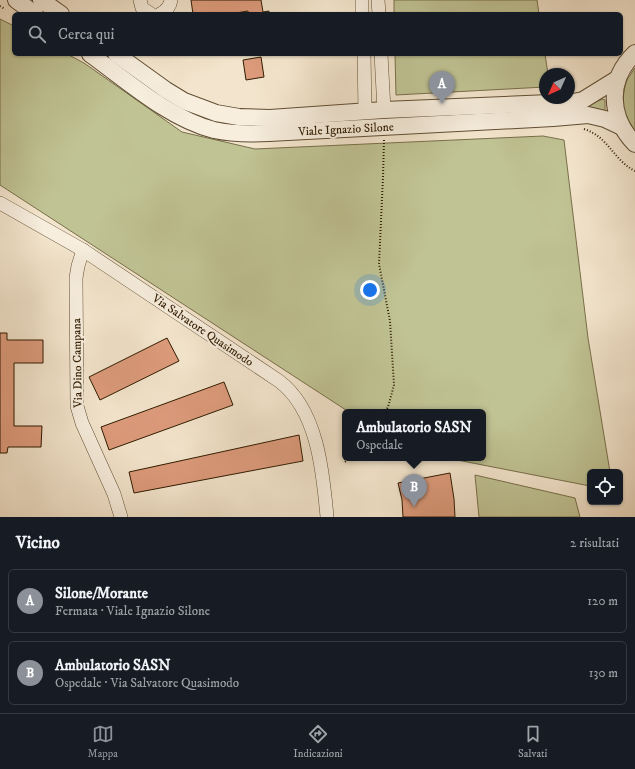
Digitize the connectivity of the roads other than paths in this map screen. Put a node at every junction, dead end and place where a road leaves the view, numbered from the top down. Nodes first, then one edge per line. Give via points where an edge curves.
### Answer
1 (16, 0) edge
2 (42, 0) edge
3 (140, 0) edge
4 (171, 0) edge
5 (362, 0) edge
6 (378, 0) edge
7 (32, 12) edge
8 (58, 12) edge
9 (147, 12) edge
10 (164, 12) edge
11 (362, 12) edge
12 (379, 12) edge
13 (635, 52) edge
14 (93, 56) edge
15 (119, 56) edge
16 (364, 56) edge
17 (381, 56) edge
18 (617, 79) junction
19 (384, 110) junction
20 (365, 111) junction
21 (622, 127) junction
22 (635, 144) edge
23 (0, 203) edge
24 (83, 250) junction
25 (121, 517) edge
26 (327, 517) edge

1 - 7 street
2 - 8 street
3 - 9 street via 142,8
4 - 10 street
5 - 11 street
6 - 12 street
13 - 18 street
14 - 21 street, Viale Ignazio Silone via 169,110 196,124 225,132 269,133 588,114
15 - 20 street, Viale Ignazio Silone via 178,98 223,115 265,118
16 - 20 street
17 - 19 street
18 - 19 street, Viale Ignazio Silone via 583,100 573,102
18 - 21 street via 616,113
19 - 20 street, Viale Ignazio Silone
21 - 22 street
23 - 24 street, Via Salvatore Quasimodo
24 - 25 street, Via Dino Campana via 76,278 77,406
24 - 26 street, Via Salvatore Quasimodo via 289,389 303,410 315,444 321,468

